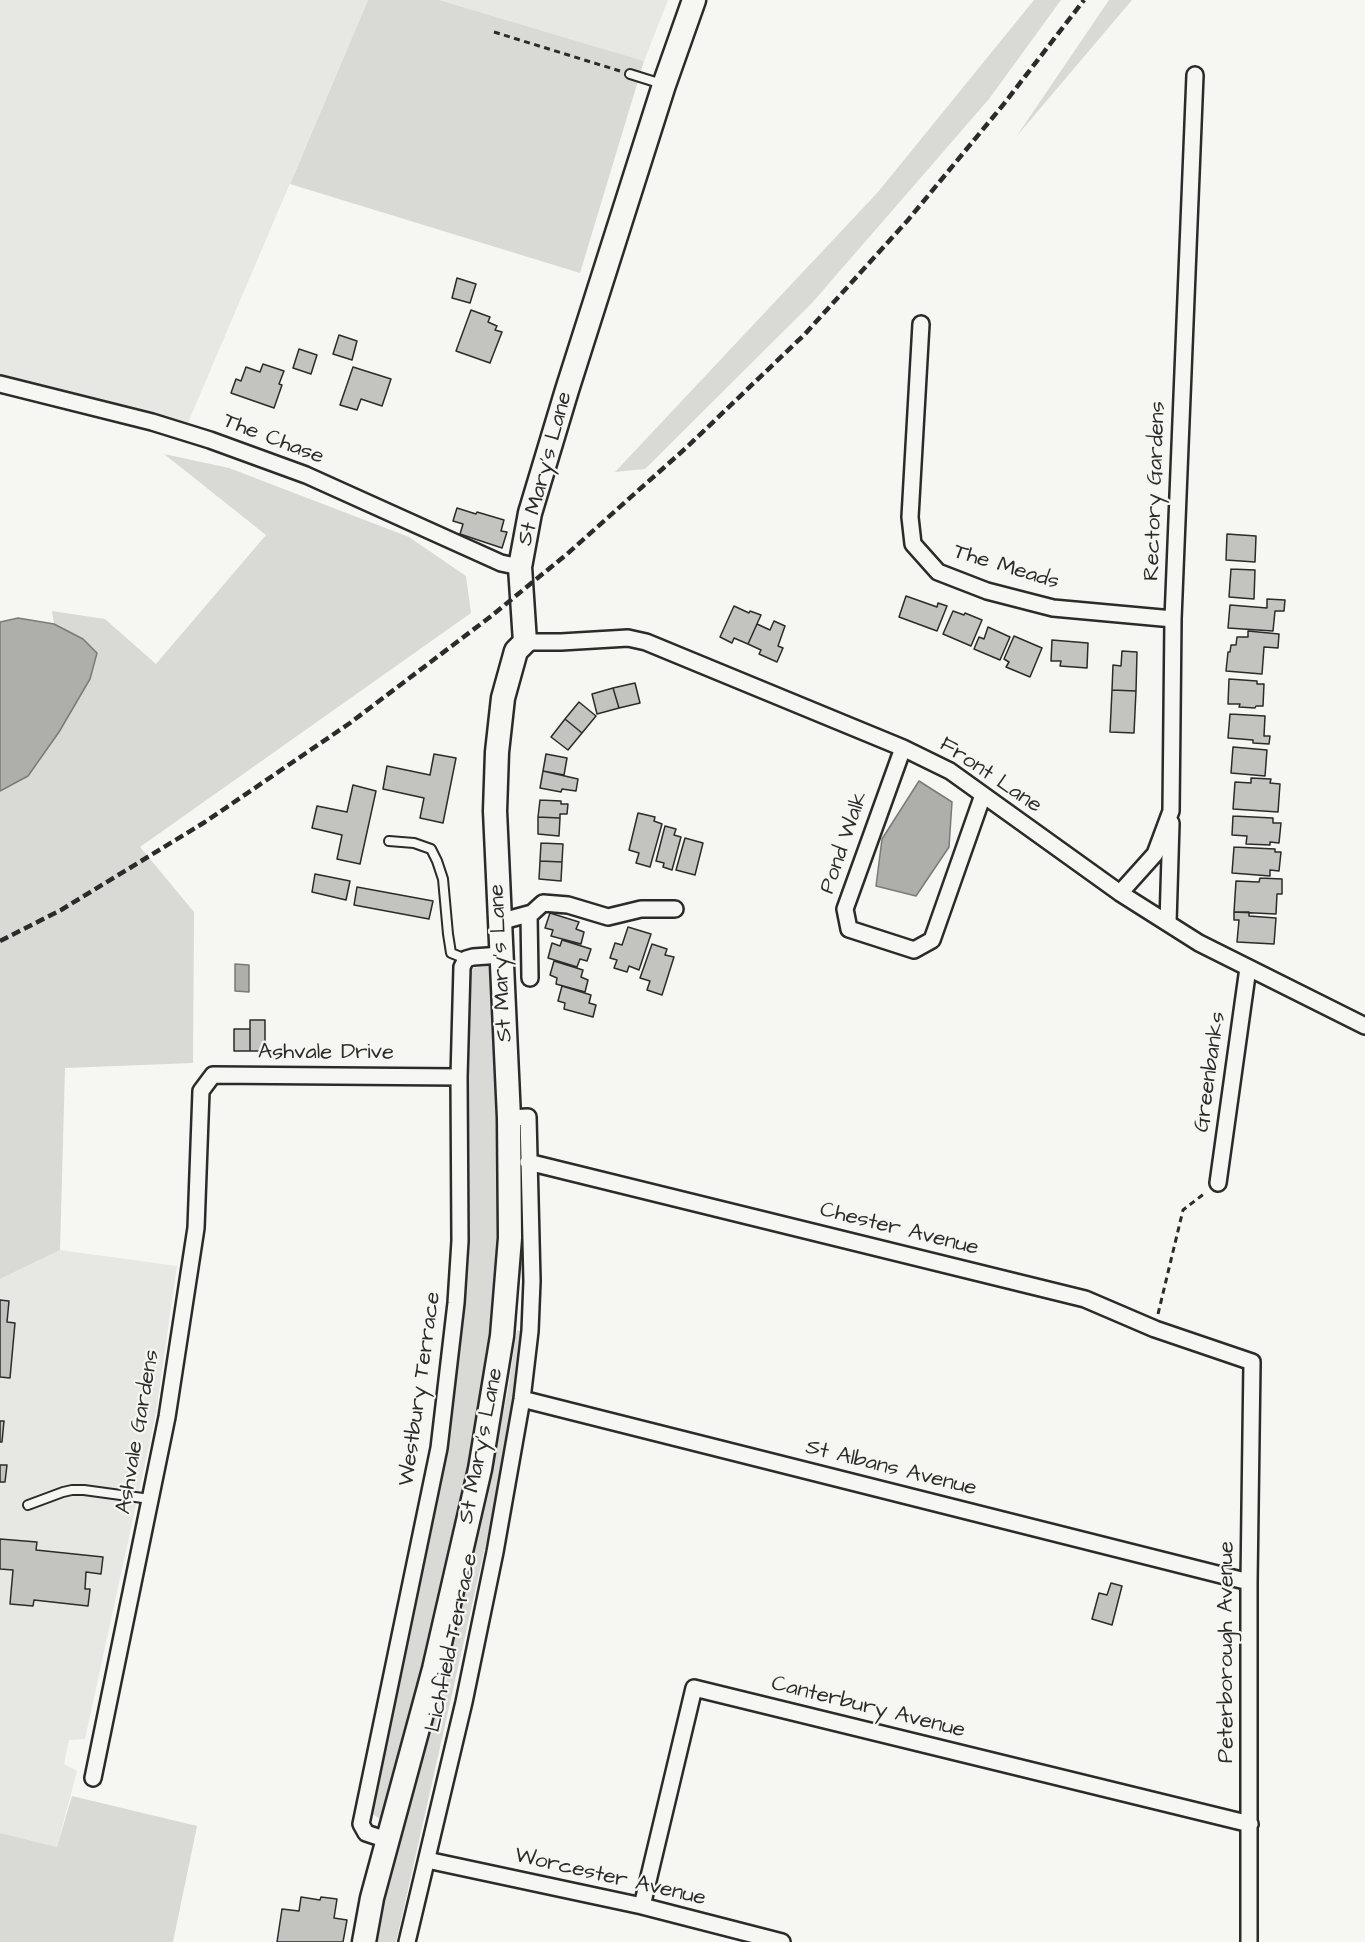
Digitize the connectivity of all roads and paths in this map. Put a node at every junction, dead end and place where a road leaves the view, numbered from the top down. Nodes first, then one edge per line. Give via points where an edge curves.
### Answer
1 (694, 0) edge
2 (494, 32) dead end
3 (630, 74) joint
4 (1195, 75) dead end
5 (664, 85) junction
6 (921, 324) dead end
7 (0, 384) edge
8 (520, 567) junction
9 (1173, 619) junction
10 (525, 642) junction
11 (903, 748) junction
12 (983, 795) junction
13 (1171, 811) junction
14 (389, 841) dead end
15 (1119, 893) junction
16 (675, 909) dead end
17 (529, 914) junction
18 (499, 922) junction
19 (1168, 924) junction
20 (502, 954) junction
21 (466, 959) junction
22 (1248, 968) junction
23 (530, 978) dead end
24 (1365, 1026) edge
25 (459, 1077) junction
26 (201, 1091) joint
27 (509, 1118) junction
28 (528, 1162) junction
29 (1218, 1183) joint
30 (1155, 1329) junction
31 (1252, 1362) joint
32 (522, 1400) junction
33 (150, 1499) junction
34 (28, 1504) dead end
35 (1249, 1582) junction
36 (93, 1778) dead end
37 (1250, 1824) junction
38 (387, 1840) junction
39 (427, 1860) junction
40 (642, 1906) junction
41 (364, 1942) edge
42 (407, 1942) edge
43 (782, 1942) edge
44 (1249, 1942) edge

1 - 5 main road, St Mary's Lane
2 - 3 path
3 - 5 lane
4 - 9 street, Rectory Gardens
5 - 8 main road, St Mary's Lane via 533,502
6 - 9 street, The Meads via 910,518 913,544 938,572 987,591 1053,608
7 - 8 street, The Chase via 210,440 306,475 501,563
8 - 10 main road, St Mary's Lane
9 - 13 street, Rectory Gardens
10 - 11 street, Front Lane via 628,638 646,642
10 - 18 main road, St Mary's Lane via 516,651 510,669 497,752
11 - 12 street, Front Lane via 950,771
11 - 12 street, Pond Walk via 845,909 849,929 914,950 932,940
12 - 15 street, Front Lane
13 - 15 street, Rectory Gardens via 1155,854
13 - 19 street
14 - 21 lane via 431,849 443,879 452,953
15 - 19 street, Front Lane
16 - 17 street via 641,909 608,917 568,905 543,903
17 - 18 street
17 - 23 street
18 - 20 main road, St Mary's Lane
19 - 22 street, Front Lane
20 - 21 street
20 - 27 main road, St Mary's Lane
21 - 25 street, Westbury Terrace via 461,974
22 - 24 street, Front Lane
22 - 29 street, Greenbanks
25 - 26 street, Ashvale Drive via 213,1075
25 - 38 street, Westbury Terrace via 459,1251 439,1448 361,1824 366,1833
26 - 33 street, Ashvale Gardens via 196,1228 167,1417
27 - 28 street, Lichfield Terrace via 528,1117
27 - 38 main road, St Mary's Lane via 510,1238 502,1336 488,1431 434,1669
28 - 30 street, Chester Avenue via 1085,1299
28 - 32 street, Lichfield Terrace via 532,1281
29 - 30 path via 1183,1210
30 - 31 street, Chester Avenue
31 - 35 street, Peterborough Avenue
32 - 35 street, St Albans Avenue
32 - 39 street, Lichfield Terrace via 472,1667
33 - 34 lane via 72,1490
33 - 36 street, Ashvale Gardens
35 - 37 street, Peterborough Avenue
37 - 40 street, Canterbury Avenue via 694,1688
37 - 44 street, Peterborough Avenue
38 - 41 main road, St Mary's Lane
39 - 40 street, Worcester Avenue
39 - 42 street, Lichfield Terrace
40 - 43 street, Worcester Avenue

